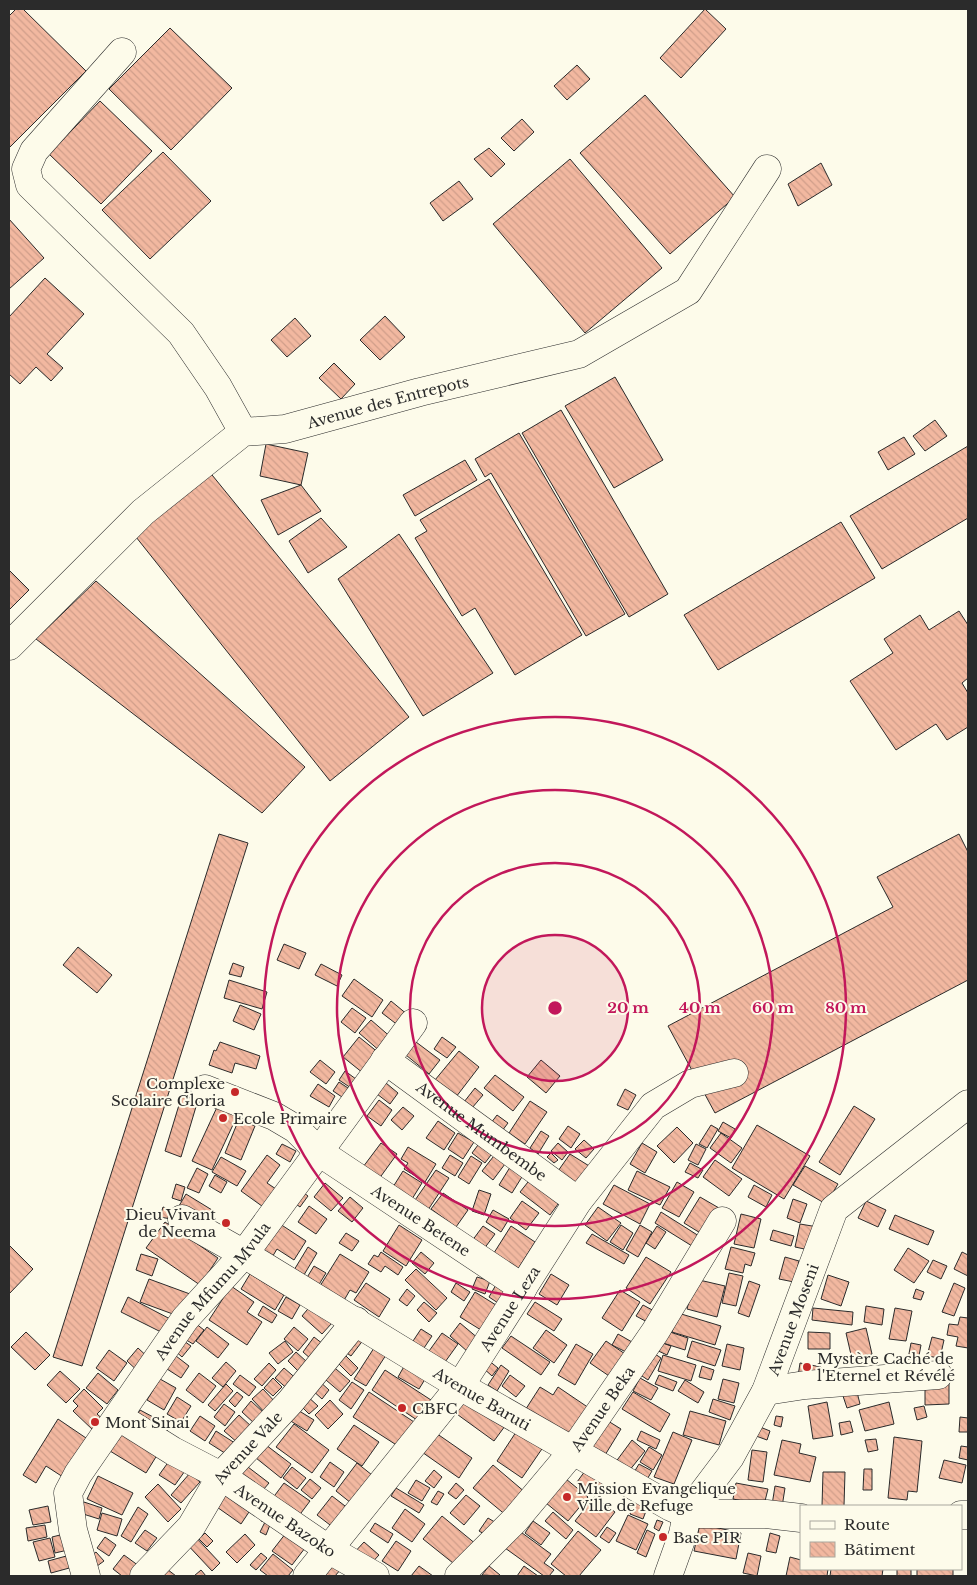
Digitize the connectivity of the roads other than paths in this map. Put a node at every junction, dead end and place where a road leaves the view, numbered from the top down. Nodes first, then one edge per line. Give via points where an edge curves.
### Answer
1 (122, 52) dead end
2 (767, 169) dead end
3 (243, 432) junction
4 (9, 646) edge
5 (412, 1023) dead end
6 (385, 1060) junction
7 (734, 1073) dead end
8 (205, 1089) dead end
9 (968, 1104) edge
10 (320, 1152) junction
11 (578, 1201) junction
12 (182, 1219) dead end
13 (722, 1221) dead end
14 (244, 1254) junction
15 (523, 1288) junction
16 (356, 1321) junction
17 (938, 1376) dead end
18 (460, 1386) junction
19 (766, 1391) junction
20 (119, 1417) junction
21 (573, 1451) junction
22 (221, 1476) junction
23 (687, 1514) junction
24 (800, 1518) edge
25 (328, 1550) junction
26 (86, 1576) edge
27 (144, 1576) edge
28 (307, 1576) edge
29 (375, 1576) edge
30 (459, 1576) edge
31 (668, 1576) edge

1 - 3 street via 34,151 26,169 30,184 181,333 218,387
2 - 3 street, Avenue des Entrepots via 688,291 578,354 420,392 284,430
3 - 4 street via 143,512
5 - 6 street, Avenue Mfumu Mvula
6 - 10 street, Avenue Mfumu Mvula
6 - 11 street, Avenue Mumbembe
7 - 11 street, Avenue Leza via 690,1084 653,1106
8 - 10 street, Avenue Betene via 274,1116 296,1129
9 - 19 street, Avenue Moseni via 834,1209
10 - 14 street, Avenue Mfumu Mvula
10 - 15 street, Avenue Betene
11 - 15 street, Avenue Leza
12 - 14 street, Avenue Baruti
13 - 21 street, Avenue Beka via 656,1332
14 - 16 street, Avenue Baruti
14 - 20 street, Avenue Mfumu Mvula via 185,1319
15 - 18 street, Avenue Leza
16 - 18 street, Avenue Baruti
16 - 22 street, Avenue Vale via 290,1401
17 - 19 street via 805,1385
18 - 21 street, Avenue Baruti
18 - 25 street, Avenue Leza
19 - 23 street, Avenue Moseni via 730,1457
20 - 22 street, Avenue Bazoko
20 - 26 street, Avenue Mfumu Mvula via 68,1493 73,1530
21 - 23 street, Avenue Baruti
21 - 30 street, Avenue Beka via 516,1519
22 - 25 street, Avenue Bazoko
22 - 27 street, Avenue Vale via 190,1527
23 - 24 street, Avenue Baruti via 766,1514
23 - 31 street, Avenue Moseni
25 - 28 street, Avenue Leza
25 - 29 street, Avenue Bazoko

